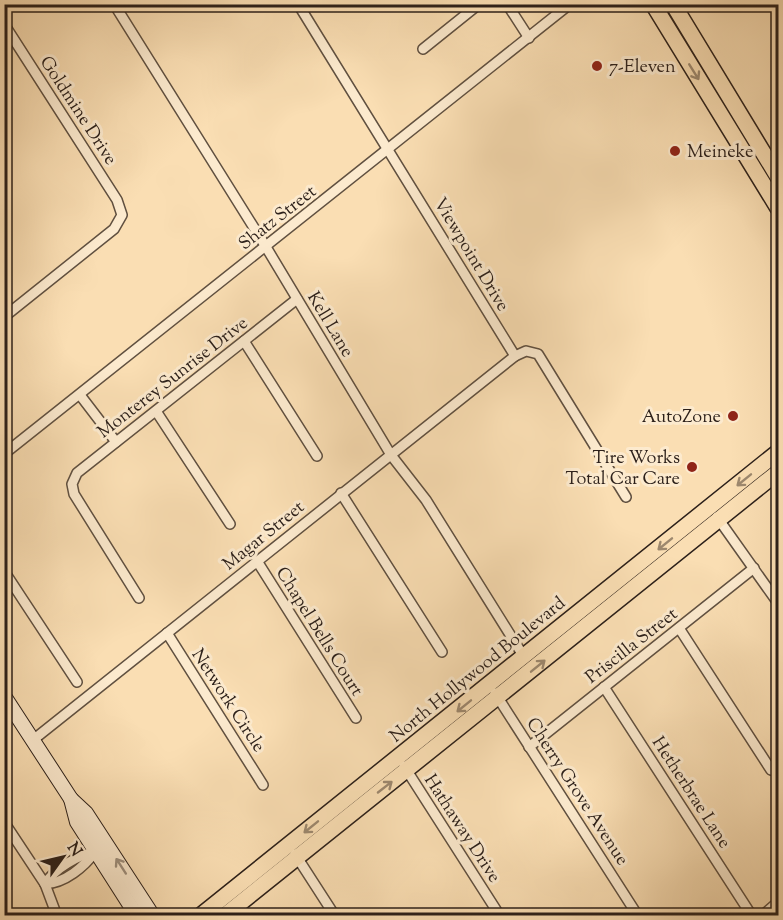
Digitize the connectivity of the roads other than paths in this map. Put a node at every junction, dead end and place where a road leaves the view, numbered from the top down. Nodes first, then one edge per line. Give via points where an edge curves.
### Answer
1 (114, 4) edge
2 (298, 4) edge
3 (479, 4) edge
4 (507, 4) edge
5 (570, 4) edge
6 (653, 4) edge
7 (673, 4) edge
8 (465, 9) edge
9 (4, 24) edge
10 (529, 38) junction
11 (423, 49) dead end
12 (724, 120) junction
13 (757, 142) junction
14 (389, 149) junction
15 (778, 177) edge
16 (774, 194) edge
17 (778, 208) edge
18 (266, 247) junction
19 (297, 299) junction
20 (4, 317) edge
21 (244, 341) junction
22 (515, 356) junction
23 (80, 395) junction
24 (156, 411) junction
25 (116, 442) junction
26 (778, 452) edge
27 (4, 454) edge
28 (391, 454) junction
29 (317, 456) dead end
30 (778, 472) edge
31 (341, 493) junction
32 (626, 497) dead end
33 (715, 514) junction
34 (230, 524) dead end
35 (257, 561) junction
36 (754, 568) junction
37 (4, 571) edge
38 (140, 598) dead end
39 (778, 603) edge
40 (679, 628) junction
41 (167, 633) junction
42 (442, 652) dead end
43 (524, 657) junction
44 (77, 682) dead end
45 (604, 687) junction
46 (494, 691) junction
47 (4, 696) edge
48 (356, 718) dead end
49 (33, 740) junction
50 (529, 747) junction
51 (403, 764) junction
52 (778, 772) edge
53 (263, 785) dead end
54 (71, 799) junction
55 (4, 822) edge
56 (7, 833) edge
57 (96, 851) junction
58 (293, 851) junction
59 (45, 884) junction
60 (778, 902) edge
61 (57, 915) edge
62 (137, 915) edge
63 (153, 915) edge
64 (200, 915) edge
65 (224, 915) edge
66 (335, 915) edge
67 (500, 915) edge
68 (638, 915) edge
69 (752, 915) edge
70 (762, 915) edge

1 - 18 street, Kell Lane
2 - 14 street, Viewpoint Drive
3 - 8 street
4 - 10 street
5 - 10 street, Shatz Street
6 -> 12 main road
7 - 13 main road
8 - 11 street
9 - 20 street, Goldmine Drive via 117,200 122,215 114,230
10 - 14 street, Shatz Street
12 - 13 main road via 731,120 742,135
12 - 16 main road
13 - 15 main road
14 - 18 street, Shatz Street
14 - 22 street, Viewpoint Drive
16 - 17 main road
18 - 19 street, Kell Lane
18 - 23 street, Shatz Street
19 - 21 street, Monterey Sunrise Drive
19 - 28 street, Kell Lane
21 - 24 street, Monterey Sunrise Drive
21 - 29 street
22 - 28 street, Magar Street
22 - 32 street via 526,351 538,354
23 - 25 street
23 - 27 street, Shatz Street
24 - 25 street, Monterey Sunrise Drive
24 - 34 street
25 - 38 street, Monterey Sunrise Drive via 77,473 72,484 74,494
26 -> 33 main road, North Hollywood Boulevard
28 - 31 street, Magar Street
28 - 43 street, Kell Lane via 426,500
30 - 33 main road, North Hollywood Boulevard
31 - 35 street, Magar Street
31 - 42 street
33 - 36 street
33 -> 43 main road, North Hollywood Boulevard
46 -> 33 main road, North Hollywood Boulevard
35 - 41 street, Magar Street
35 - 48 street, Chapel Bells Court
36 - 39 street
36 - 40 street, Priscilla Street
37 - 44 street
40 - 45 street, Priscilla Street
40 - 52 street via 771,770
41 - 49 street, Magar Street
41 - 53 street, Network Circle
43 - 46 main road, North Hollywood Boulevard
45 - 50 street, Priscilla Street
45 - 69 street, Hetherbrae Lane
46 - 50 street, Cherry Grove Avenue
46 - 51 main road, North Hollywood Boulevard
47 - 49 main road
49 - 54 main road
50 - 68 street, Cherry Grove Avenue
51 - 58 main road, North Hollywood Boulevard
51 - 67 street, Hathaway Drive
54 - 57 main road via 77,822
63 -> 54 main road via 86,813
55 - 56 street
56 - 59 street
57 - 59 street via 81,855 51,875
57 - 62 main road
58 - 64 main road, North Hollywood Boulevard
58 - 65 main road, North Hollywood Boulevard
58 - 66 street
59 - 61 street
60 - 70 street

